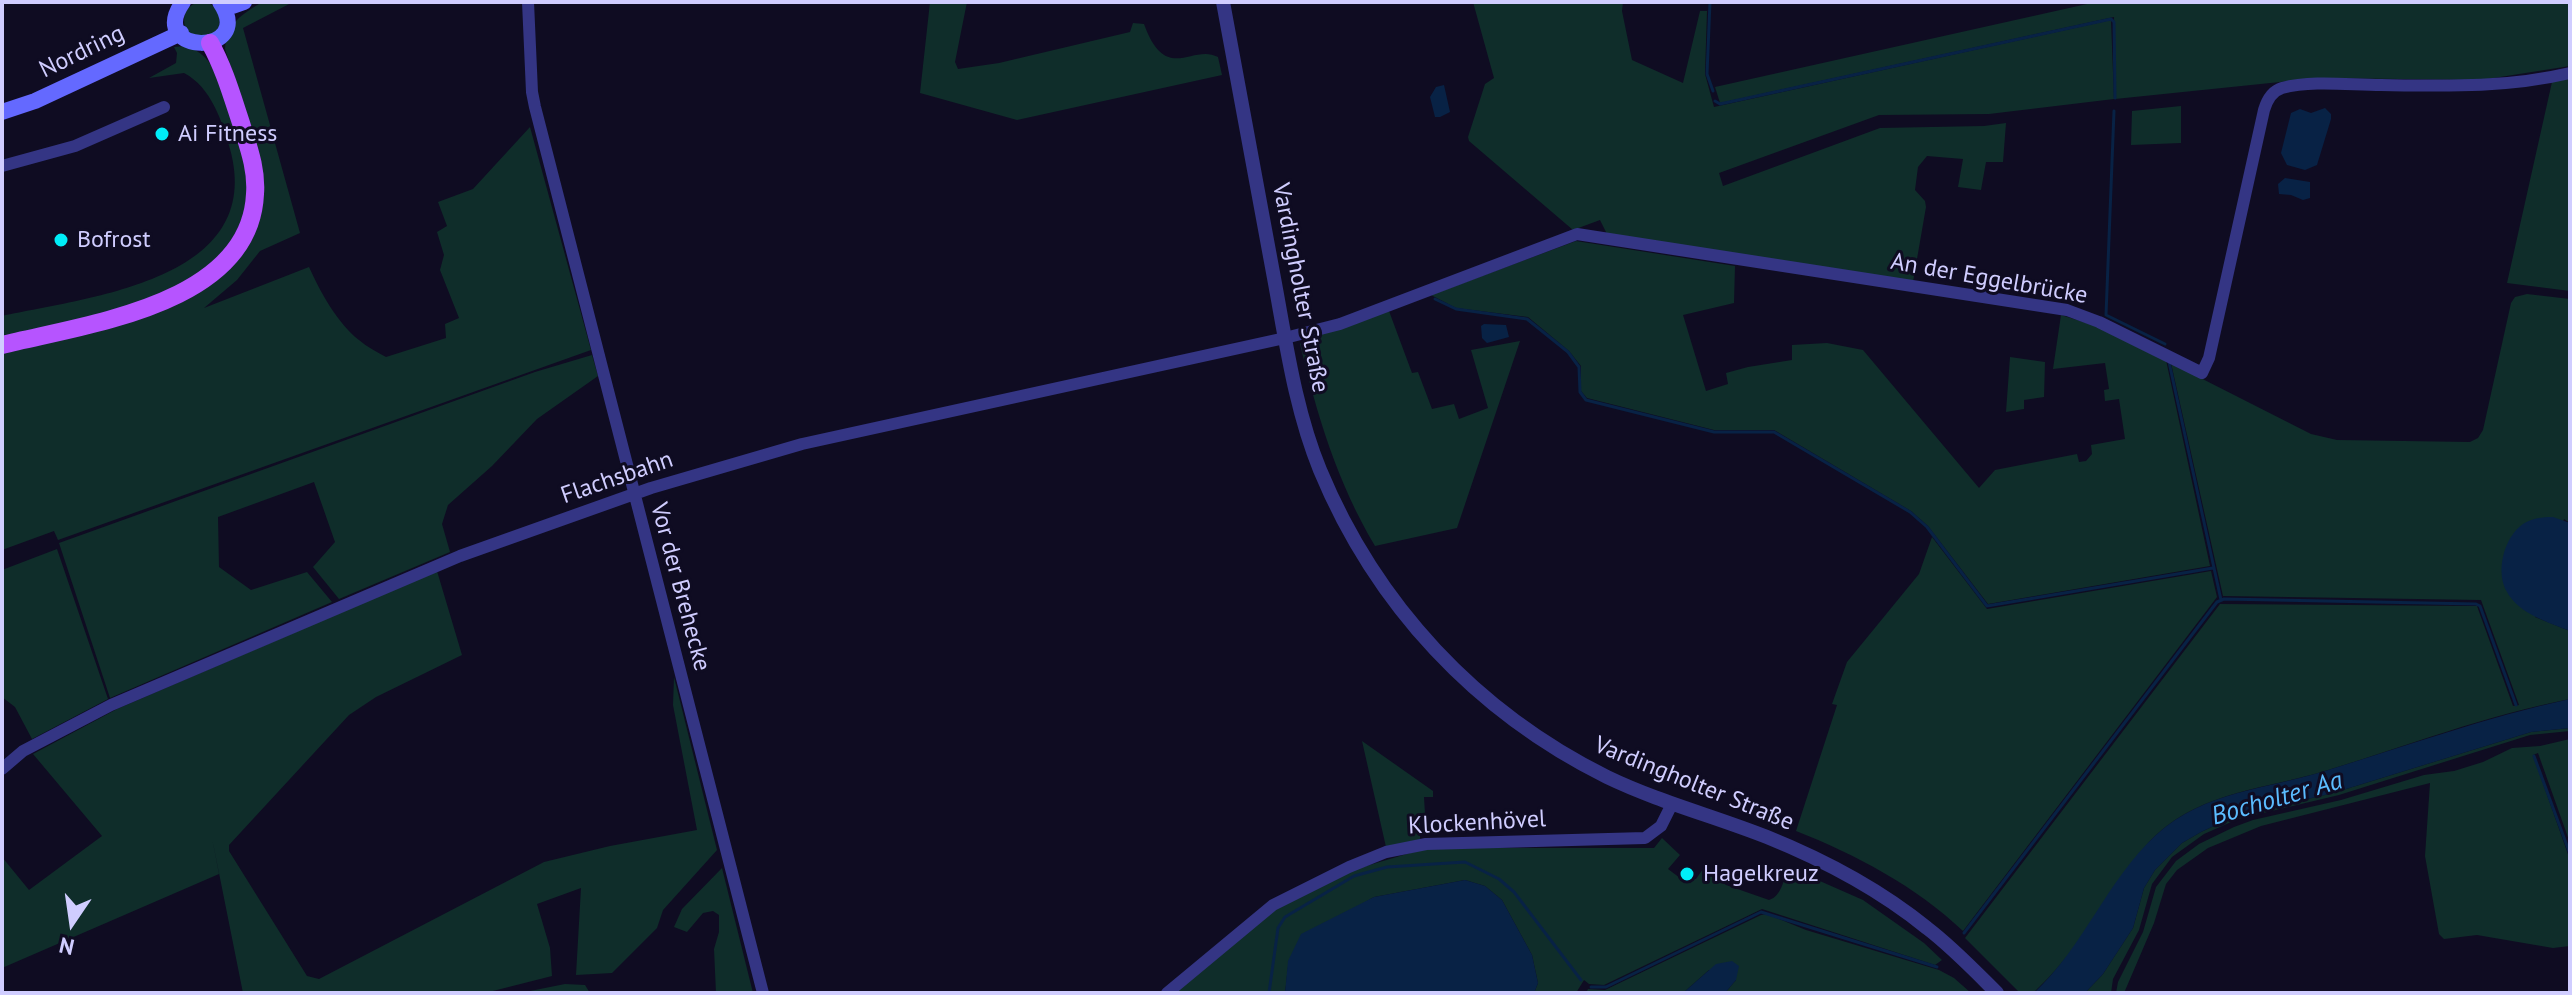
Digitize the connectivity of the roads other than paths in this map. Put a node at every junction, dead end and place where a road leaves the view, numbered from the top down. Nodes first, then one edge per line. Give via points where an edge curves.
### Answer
1 (183, 2) edge
2 (244, 2) edge
3 (528, 2) edge
4 (1223, 2) edge
5 (222, 5) edge
6 (181, 33) junction
7 (210, 43) junction
8 (2570, 73) edge
9 (164, 107) dead end
10 (2, 112) edge
11 (2, 166) edge
12 (1285, 338) junction
13 (2, 345) edge
14 (633, 494) junction
15 (2, 769) edge
16 (1672, 804) junction
17 (763, 993) edge
18 (1167, 993) edge
19 (1997, 993) edge

1 - 6 main road via 176,18
2 - 5 main road
3 - 14 street, Vor der Brehecke via 535,107
4 - 12 street, Vardingholter Straße
5 - 7 main road via 227,17 223,33
6 - 7 main road via 194,43
6 - 10 main road, Nordring
7 - 13 main road via 254,169 254,206 236,248 204,280 162,302
8 - 12 street, An der Eggelbrücke via 2477,87 2279,88 2264,110 2202,373 2067,310 1577,234 1353,319
9 - 11 street via 75,146
12 - 14 street, Flachsbahn via 802,444
12 - 16 street, Vardingholter Straße via 1293,383 1336,503 1382,587 1431,648 1527,731 1608,778
14 - 15 street, Flachsbahn via 460,556 111,705 23,751
14 - 17 street, Vor der Brehecke
16 - 18 street, Klockenhövel via 1661,826 1645,838 1426,844 1386,852 1273,905
16 - 19 street, Vardingholter Straße via 1765,837 1855,878 1928,928

